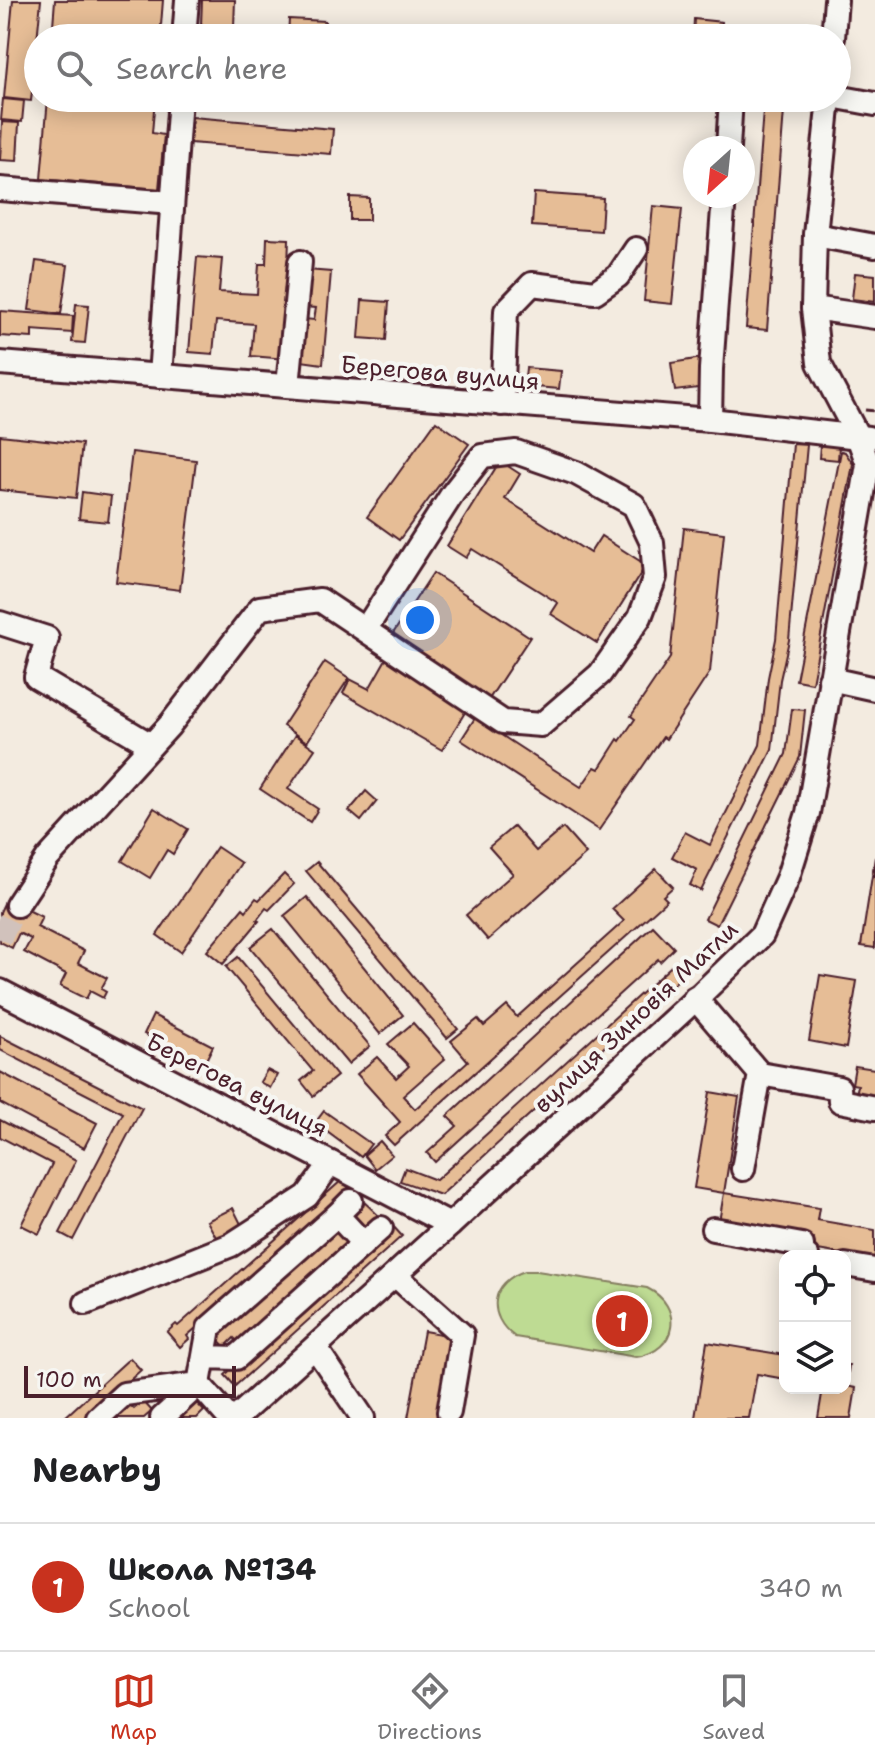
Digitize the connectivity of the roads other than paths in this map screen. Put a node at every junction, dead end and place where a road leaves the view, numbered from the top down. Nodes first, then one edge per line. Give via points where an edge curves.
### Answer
1 (187, 0) edge
2 (836, 0) edge
3 (185, 24) edge
4 (834, 24) edge
5 (851, 100) edge
6 (875, 104) edge
7 (179, 112) edge
8 (730, 112) edge
9 (828, 112) edge
10 (729, 136) edge
11 (0, 189) edge
12 (172, 203) junction
13 (723, 208) edge
14 (815, 235) junction
15 (875, 246) edge
16 (636, 249) dead end
17 (300, 262) dead end
18 (813, 308) junction
19 (875, 317) edge
20 (0, 363) edge
21 (160, 376) junction
22 (288, 386) junction
23 (502, 404) junction
24 (710, 420) junction
25 (867, 438) edge
26 (0, 623) edge
27 (365, 630) junction
28 (830, 679) junction
29 (875, 689) edge
30 (151, 745) junction
31 (17, 905) tunnel mouth
32 (0, 991) edge
33 (695, 998) junction
34 (760, 1074) junction
35 (875, 1108) edge
36 (331, 1163) junction
37 (743, 1169) dead end
38 (450, 1225) junction
39 (381, 1228) dead end
40 (713, 1229) dead end
41 (361, 1246) junction
42 (802, 1250) edge
43 (851, 1266) edge
44 (875, 1270) edge
45 (395, 1275) junction
46 (86, 1303) dead end
47 (315, 1347) junction
48 (204, 1357) junction
49 (199, 1384) junction
50 (449, 1412) dead end
51 (98, 1418) edge
52 (162, 1418) edge
53 (229, 1418) edge
54 (236, 1418) edge
55 (363, 1418) edge

1 - 3 street
2 - 4 street
5 - 6 street
7 - 12 street
8 - 10 street
9 - 14 street, вулиця Зиновія Матли
11 - 12 street
12 - 21 street
13 - 24 street
14 - 15 street
14 - 18 street, вулиця Зиновія Матли
16 - 23 street via 618,276 595,292 532,284 506,311
17 - 22 street
18 - 19 street
18 - 25 street, вулиця Зиновія Матли via 819,363
20 - 21 street, Берегова вулиця
21 - 22 street, Берегова вулиця
22 - 23 street, Берегова вулиця
23 - 24 street, Берегова вулиця
24 - 25 street, Берегова вулиця
25 - 28 street, вулиця Зиновія Матли via 868,464
26 - 30 street via 47,638 36,677
27 - 27 street via 503,722 541,725 600,674 640,617 655,577 652,543 634,505 576,473 516,452 482,456
27 - 30 street via 320,600 260,608
28 - 29 street
28 - 33 street, вулиця Зиновія Матли via 808,813 788,877 762,935
30 - 31 street via 48,858
32 - 36 street, Берегова вулиця
33 - 34 street
33 - 38 street, вулиця Зиновія Матли
34 - 35 street via 839,1088 840,1101
34 - 37 street
36 - 38 street, Берегова вулиця
36 - 46 street via 307,1196 231,1245
38 - 45 street, вулиця Зиновія Матли
39 - 41 street
40 - 42 street via 802,1245
41 - 48 street via 236,1358
41 - 48 street via 344,1208 209,1328
43 - 44 street
45 - 47 street, вулиця Зиновія Матли
45 - 50 street via 462,1335
47 - 54 street, вулиця Зиновія Матли
47 - 55 street
48 - 49 street
49 - 51 street via 124,1394
49 - 52 street
49 - 53 street

